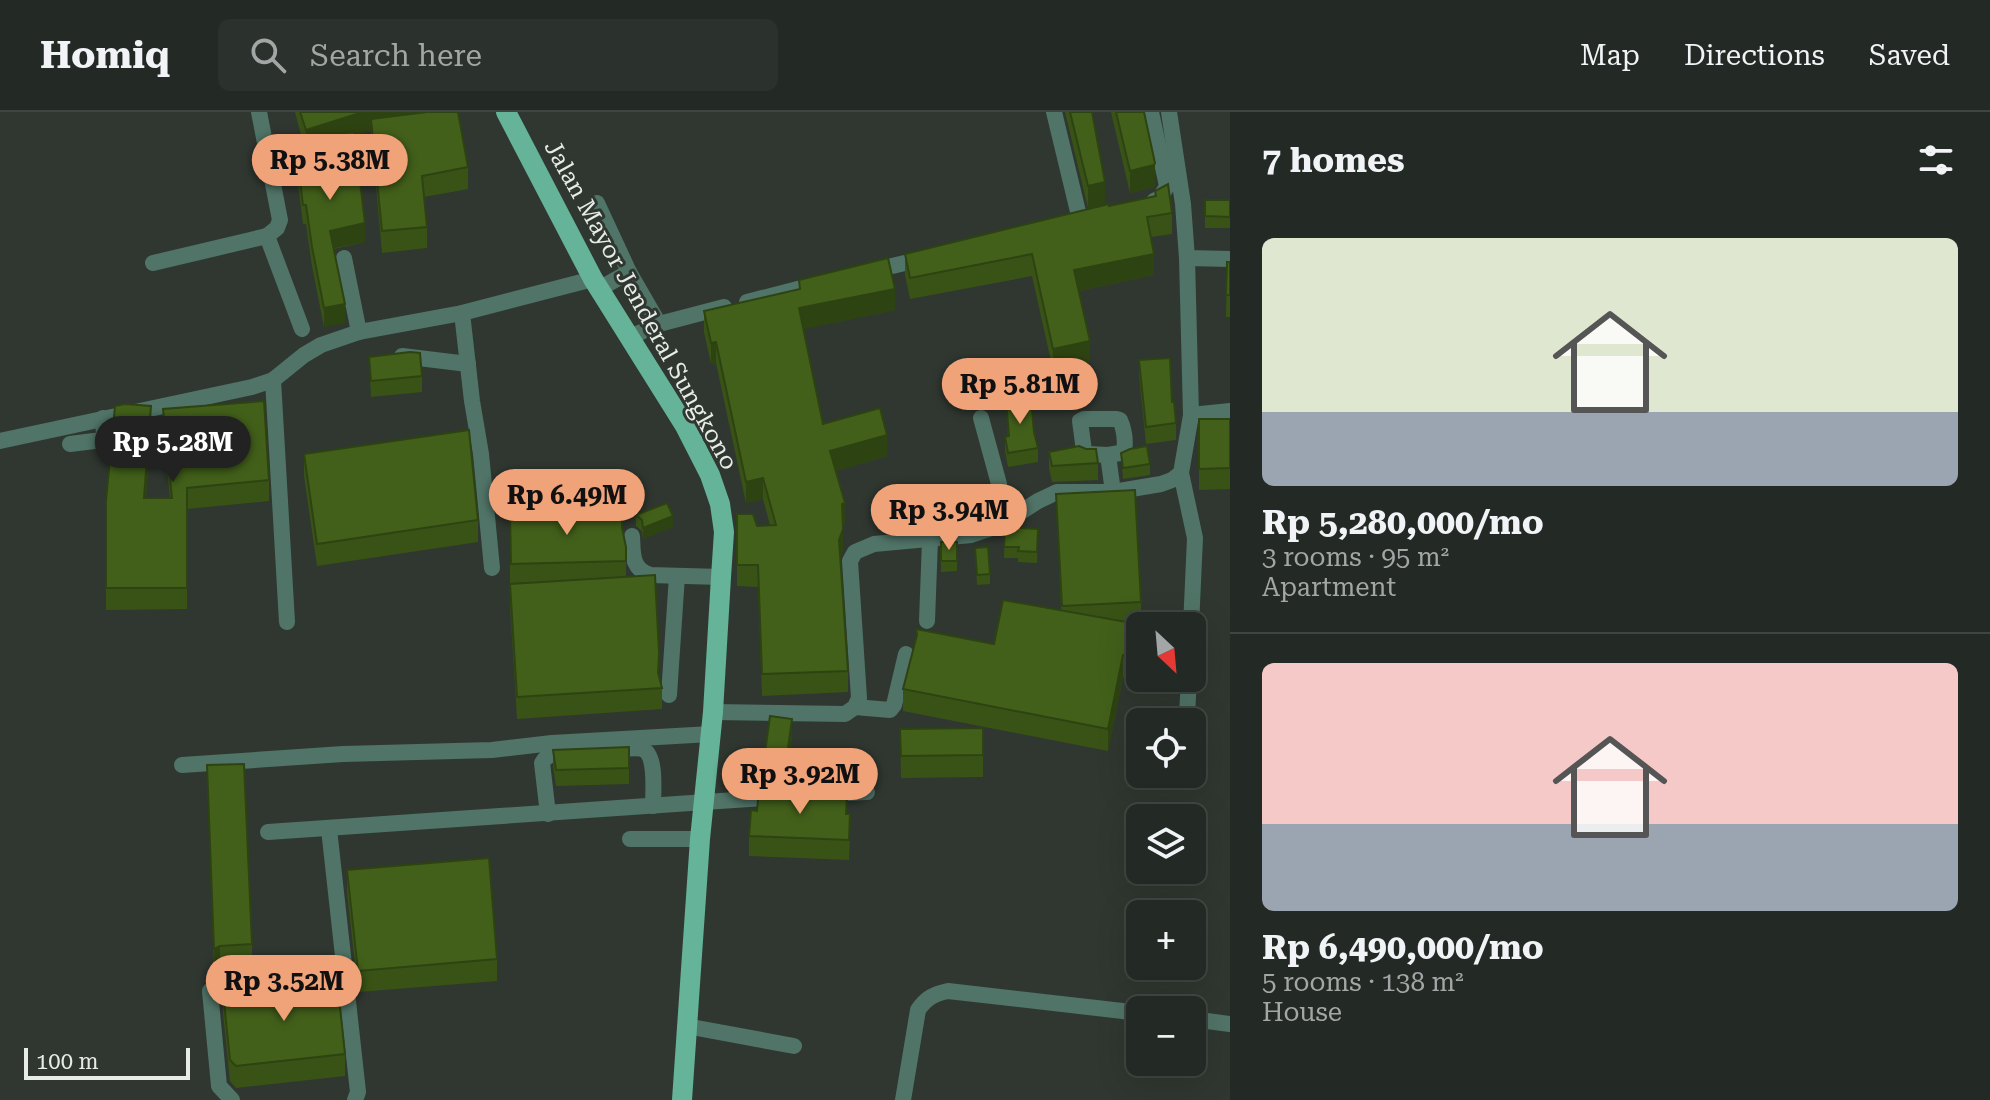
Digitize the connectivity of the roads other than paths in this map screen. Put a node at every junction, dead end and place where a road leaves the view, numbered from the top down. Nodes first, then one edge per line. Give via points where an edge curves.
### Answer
1 (259, 112) edge
2 (506, 112) edge
3 (1054, 112) edge
4 (1151, 112) edge
5 (1169, 112) edge
6 (597, 203) dead end
7 (1145, 205) edge
8 (1079, 220) edge
9 (267, 236) junction
10 (941, 254) edge
11 (344, 258) dead end
12 (1187, 258) junction
13 (1230, 259) edge
14 (153, 263) dead end
15 (629, 272) junction
16 (596, 284) junction
17 (462, 313) junction
18 (659, 324) junction
19 (302, 329) dead end
20 (359, 332) junction
21 (630, 337) junction
22 (391, 357) edge
23 (468, 364) junction
24 (273, 380) junction
25 (217, 394) junction
26 (174, 403) junction
27 (1230, 411) edge
28 (223, 414) edge
29 (1191, 415) junction
30 (189, 417) edge
31 (103, 418) junction
32 (981, 418) dead end
33 (0, 441) edge
34 (70, 444) dead end
35 (1108, 455) dead end
36 (1181, 473) junction
37 (1113, 492) junction
38 (1001, 525) junction
39 (632, 536) dead end
40 (930, 540) junction
41 (492, 568) dead end
42 (677, 576) junction
43 (721, 577) junction
44 (1192, 612) edge
45 (927, 621) dead end
46 (287, 622) dead end
47 (906, 654) dead end
48 (669, 695) dead end
49 (855, 707) junction
50 (713, 712) junction
51 (711, 734) junction
52 (182, 765) dead end
53 (867, 792) dead end
54 (704, 803) junction
55 (653, 806) junction
56 (548, 814) junction
57 (329, 829) junction
58 (268, 832) dead end
59 (630, 839) dead end
60 (700, 839) junction
61 (345, 969) junction
62 (1126, 1011) edge
63 (1206, 1021) edge
64 (1230, 1024) edge
65 (686, 1026) junction
66 (794, 1046) dead end
67 (232, 1100) edge
68 (355, 1100) edge
69 (682, 1100) edge
70 (903, 1100) edge

1 - 9 street via 280,220
2 - 16 main road, Jalan Mayor Jenderal Sungkono
3 - 8 street
4 - 7 street via 1167,186 1160,198
5 - 12 street
6 - 15 street
9 - 14 street
9 - 19 street
10 - 18 street
11 - 20 street
12 - 13 street
12 - 29 street
15 - 16 street
15 - 18 street
16 - 17 street
16 - 21 main road, Jalan Mayor Jenderal Sungkono
17 - 20 street
17 - 23 street
18 - 21 street
20 - 24 street via 321,345
21 - 43 main road, Jalan Mayor Jenderal Sungkono via 710,475 724,532
22 - 23 street
23 - 41 street
24 - 25 street
24 - 46 street via 268,412
25 - 26 street
25 - 28 street
26 - 30 street via 182,416
26 - 31 street
27 - 29 street
29 - 36 street
31 - 33 street
31 - 34 street via 102,440
32 - 38 street via 999,484
35 - 37 street
36 - 37 street via 1161,484
36 - 44 street via 1195,538
37 - 38 street via 1057,492
38 - 40 street
39 - 42 street via 634,564 641,572
40 - 45 street
40 - 49 street via 874,544 855,552 850,561 859,678
42 - 43 street
42 - 48 street
43 - 50 main road, Jalan Mayor Jenderal Sungkono
47 - 49 street via 890,710
49 - 50 street via 845,714
50 - 51 main road, Jalan Mayor Jenderal Sungkono
51 - 52 street
51 - 54 main road, Jalan Mayor Jenderal Sungkono
53 - 54 street
54 - 55 street
54 - 60 main road, Jalan Mayor Jenderal Sungkono
55 - 56 street
55 - 56 street via 652,761 640,748 553,753 542,763
56 - 57 street
57 - 58 street
57 - 61 street
59 - 60 street
60 - 65 main road, Jalan Mayor Jenderal Sungkono
61 - 67 street via 221,979 210,991 219,1086
61 - 68 street
62 - 70 street via 937,993 918,1010
63 - 64 street
65 - 66 street
65 - 69 main road, Jalan Mayor Jenderal Sungkono

